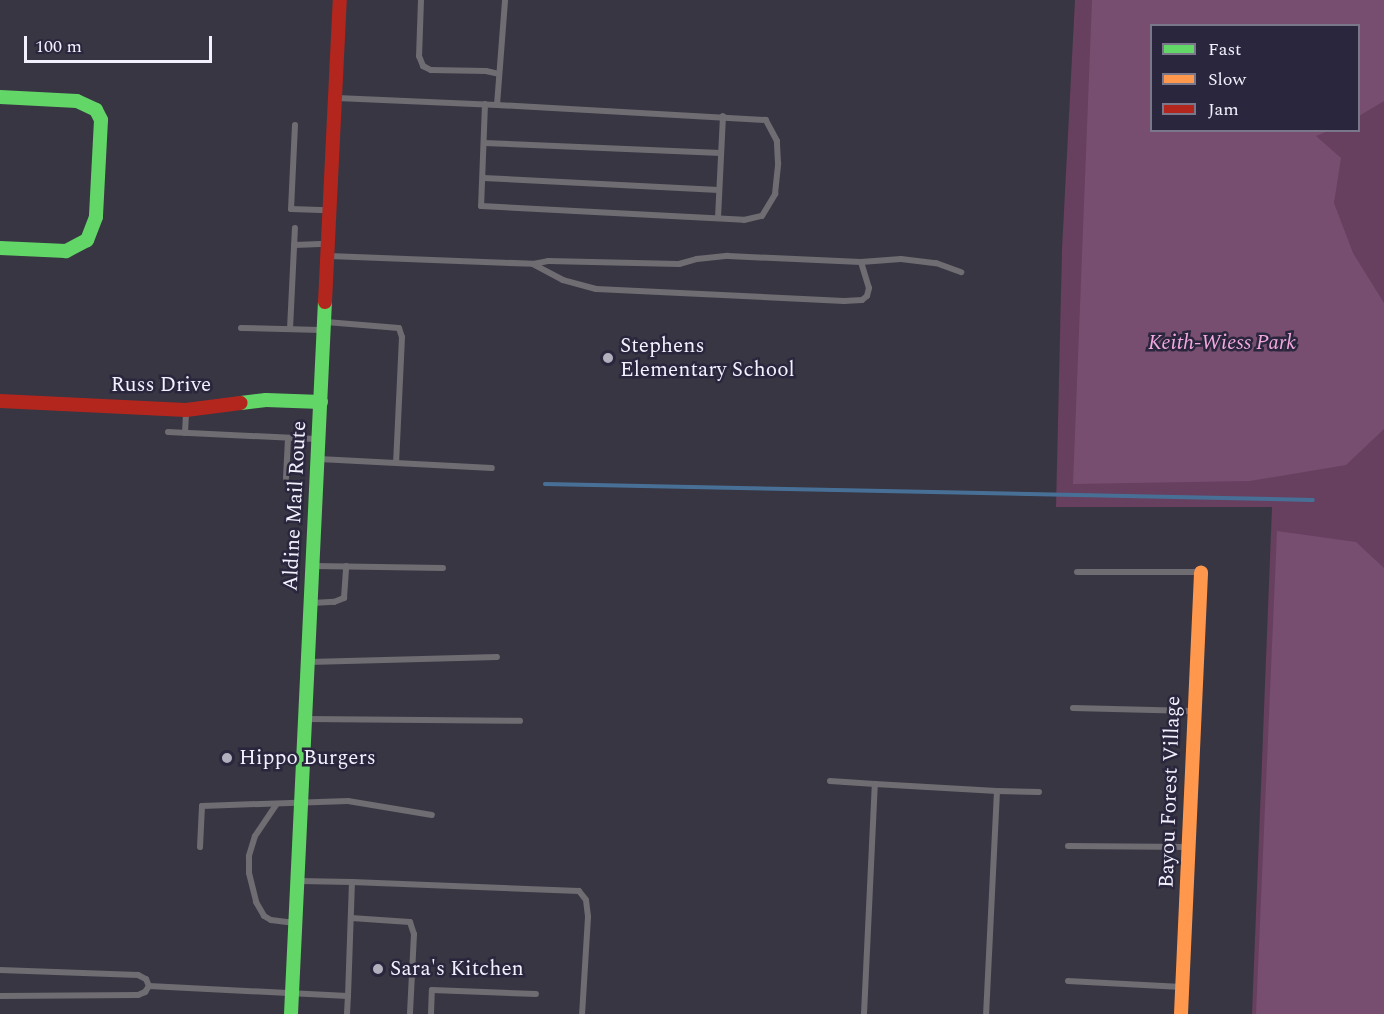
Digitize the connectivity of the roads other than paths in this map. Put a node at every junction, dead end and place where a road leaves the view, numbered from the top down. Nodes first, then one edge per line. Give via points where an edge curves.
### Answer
1 (340, 0) edge
2 (421, 0) edge
3 (505, 0) edge
4 (499, 75) junction
5 (0, 97) edge
6 (336, 98) junction
7 (485, 104) junction
8 (497, 105) junction
9 (723, 116) junction
10 (295, 125) dead end
11 (484, 142) junction
12 (721, 153) junction
13 (483, 178) junction
14 (719, 190) junction
15 (331, 210) junction
16 (717, 218) junction
17 (295, 228) dead end
18 (294, 245) junction
19 (0, 248) edge
20 (329, 250) junction
21 (861, 262) junction
22 (533, 264) junction
23 (961, 272) dead end
24 (325, 326) junction
25 (241, 328) dead end
26 (290, 329) junction
27 (0, 401) edge
28 (321, 402) junction
29 (186, 410) junction
30 (168, 432) dead end
31 (185, 433) junction
32 (288, 438) junction
33 (319, 439) junction
34 (318, 459) junction
35 (396, 463) junction
36 (492, 468) dead end
37 (286, 478) dead end
38 (313, 566) junction
39 (346, 566) junction
40 (443, 568) dead end
41 (1077, 572) dead end
42 (1201, 572) joint
43 (311, 603) junction
44 (497, 657) dead end
45 (308, 662) junction
46 (1074, 708) dead end
47 (1194, 711) junction
48 (305, 719) junction
49 (520, 722) dead end
50 (830, 781) dead end
51 (875, 784) junction
52 (997, 791) junction
53 (1039, 792) dead end
54 (301, 804) junction
55 (276, 805) junction
56 (432, 815) dead end
57 (1068, 846) dead end
58 (1188, 847) junction
59 (200, 848) dead end
60 (297, 881) junction
61 (352, 882) junction
62 (351, 918) junction
63 (295, 923) junction
64 (0, 970) edge
65 (1068, 981) dead end
66 (149, 986) junction
67 (1182, 987) junction
68 (292, 994) junction
69 (536, 994) dead end
70 (0, 996) edge
71 (348, 996) junction
72 (291, 1014) edge
73 (347, 1014) edge
74 (410, 1014) edge
75 (431, 1014) edge
76 (582, 1014) edge
77 (864, 1014) edge
78 (986, 1014) edge
79 (1181, 1014) edge

1 - 6 street, Aldine Mail Route
2 - 4 lane via 419,56 423,66 430,70 486,71
3 - 4 lane
4 - 8 lane
5 - 19 street via 77,101 96,111 101,120 96,217 91,234 81,246 66,251
6 - 7 lane
6 - 15 street, Aldine Mail Route
7 - 8 lane
7 - 11 lane
8 - 9 lane
9 - 12 lane
9 - 16 lane via 766,120 777,141 778,163 775,194 762,216 744,220
10 - 15 lane via 291,209
11 - 12 lane
11 - 13 lane
12 - 14 lane
13 - 14 lane
13 - 16 lane via 482,206
14 - 16 lane
15 - 20 street, Aldine Mail Route
17 - 18 lane
18 - 20 lane
18 - 26 lane
20 - 22 lane
20 - 24 street, Aldine Mail Route
21 - 22 lane via 728,256 679,264
21 - 22 lane via 869,288 867,296 844,301 587,288
21 - 23 lane via 901,259 936,263
24 - 26 lane
24 - 28 street, Aldine Mail Route
24 - 35 lane via 399,328 402,337
25 - 26 lane
27 - 29 street, Russ Drive
28 - 29 street, Russ Drive via 266,400
28 - 33 street, Aldine Mail Route
29 - 31 lane
30 - 31 lane
31 - 32 lane
32 - 33 lane
32 - 37 lane
33 - 34 street, Aldine Mail Route
34 - 35 lane
34 - 38 street, Aldine Mail Route
35 - 36 lane
38 - 39 lane
38 - 43 street, Aldine Mail Route
39 - 40 lane
39 - 43 lane via 344,598
41 - 42 lane
42 - 47 street, Bayou Forest Village
43 - 45 street, Aldine Mail Route
44 - 45 lane
45 - 48 street, Aldine Mail Route
46 - 47 lane
47 - 58 street, Bayou Forest Village
48 - 49 lane
48 - 54 street, Aldine Mail Route
50 - 51 lane
51 - 52 lane
51 - 77 lane
52 - 53 lane
52 - 78 lane
54 - 55 lane
54 - 56 lane via 348,801
54 - 60 street, Aldine Mail Route
55 - 59 lane via 202,806
55 - 63 lane via 255,836 249,873 256,902 264,915 271,920
57 - 58 lane
58 - 67 street, Bayou Forest Village
60 - 61 lane
60 - 63 street, Aldine Mail Route
61 - 62 lane
61 - 76 lane via 579,891 586,900 588,917
62 - 71 lane
62 - 74 lane via 410,922 414,934
63 - 68 street, Aldine Mail Route
64 - 66 lane via 138,975
65 - 67 lane
66 - 68 lane
66 - 70 lane via 138,995
67 - 79 street, Bayou Forest Village
68 - 71 lane
68 - 72 street, Aldine Mail Route
69 - 75 lane via 432,990
71 - 73 lane

